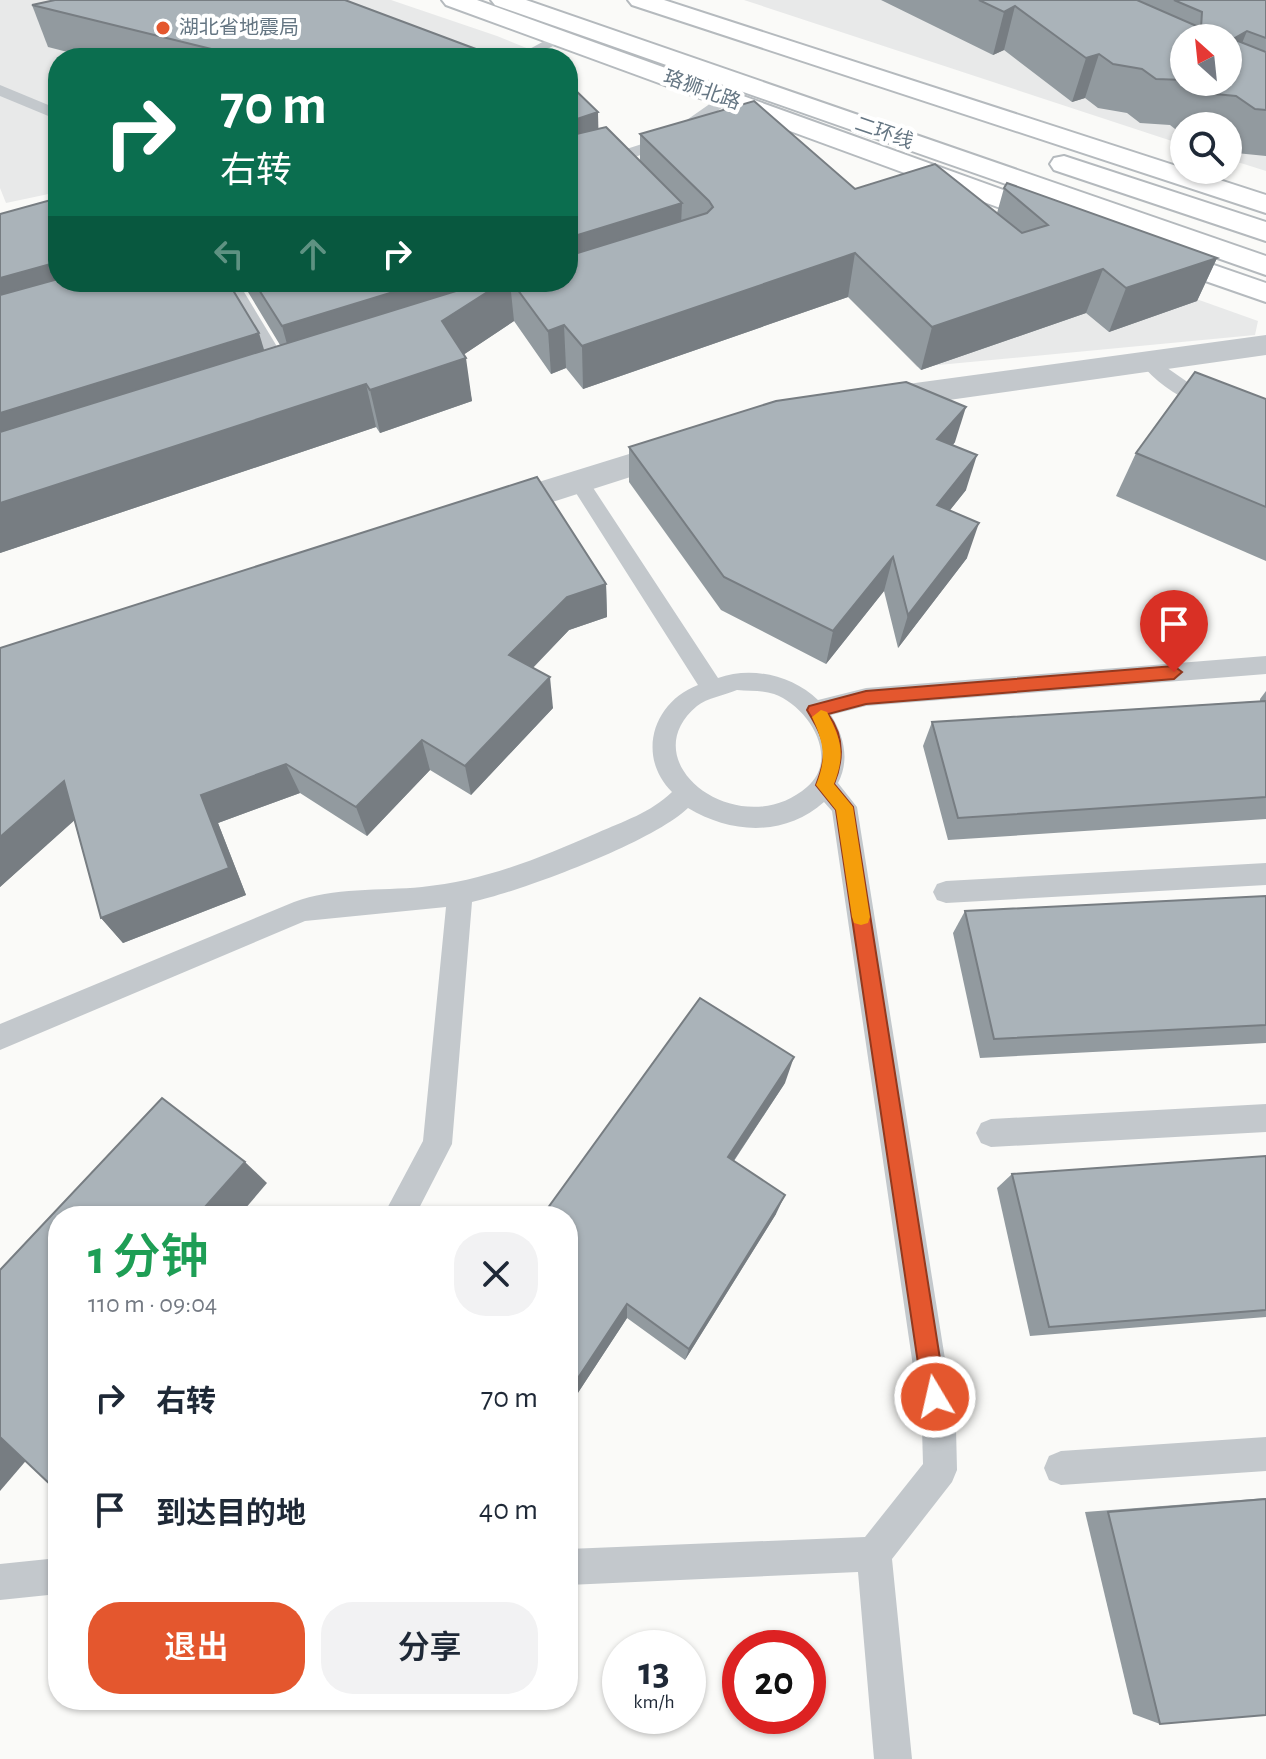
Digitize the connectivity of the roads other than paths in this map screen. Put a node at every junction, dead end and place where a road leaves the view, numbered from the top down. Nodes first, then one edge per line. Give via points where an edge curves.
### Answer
1 (454, 0) edge
2 (503, 0) edge
3 (640, 0) edge
4 (609, 5) dead end
5 (603, 35) junction
6 (559, 37) junction
7 (539, 48) edge
8 (0, 90) edge
9 (724, 99) junction
10 (48, 111) edge
11 (578, 172) edge
12 (1266, 204) edge
13 (1266, 232) edge
14 (1266, 266) edge
15 (1266, 287) edge
16 (235, 292) edge
17 (1266, 293) edge
18 (1266, 345) edge
19 (1150, 362) junction
20 (288, 381) edge
21 (840, 407) edge
22 (1266, 423) edge
23 (710, 440) edge
24 (579, 482) junction
25 (457, 520) edge
26 (1266, 665) edge
27 (711, 686) junction
28 (815, 710) junction
29 (825, 785) junction
30 (686, 794) junction
31 (1266, 874) edge
32 (946, 892) dead end
33 (460, 893) junction
34 (0, 1037) edge
35 (1266, 1118) edge
36 (991, 1133) dead end
37 (403, 1206) edge
38 (1266, 1454) edge
39 (1061, 1468) dead end
40 (874, 1554) junction
41 (578, 1567) edge
42 (48, 1577) edge
43 (0, 1582) edge
44 (893, 1759) edge

1 - 6 main road, 珞狮北路
2 - 5 main road, 二环线
3 - 12 main road
4 - 13 main road, 二环线
5 - 14 main road, 二环线
5 - 15 main road via 787,117
6 - 7 lane
6 - 9 main road, 珞狮北路
8 - 10 lane
9 - 11 lane via 676,136 616,167
9 - 17 main road, 珞狮北路
16 - 20 lane
18 - 19 street
19 - 21 street
19 - 22 lane via 1180,389
23 - 24 street
24 - 25 street
24 - 27 lane
26 - 28 lane via 866,697
27 - 28 lane via 762,682 787,690
27 - 30 lane via 687,698 671,716 663,738 664,762
28 - 29 lane via 833,742 833,764
29 - 30 lane via 784,814 755,819 724,815
29 - 40 lane via 844,807 939,1428 940,1470
30 - 33 lane via 663,816 645,824
31 - 32 lane
33 - 34 lane via 303,910
33 - 37 lane via 437,1144
35 - 36 lane
38 - 39 lane
40 - 41 lane
40 - 44 lane
42 - 43 lane

